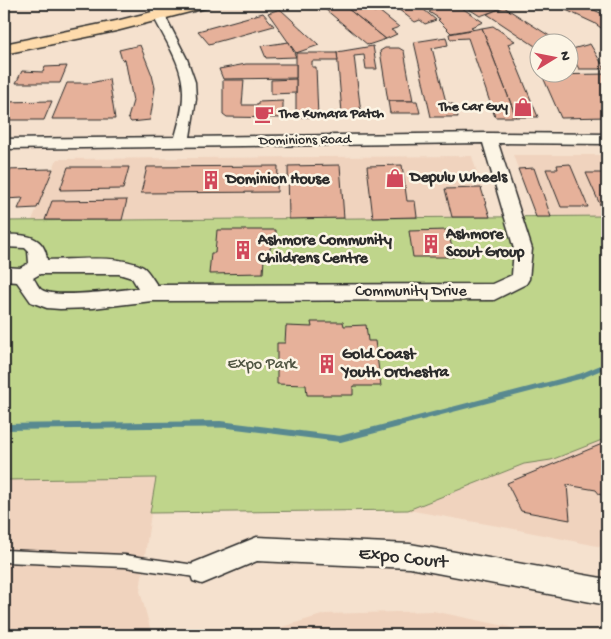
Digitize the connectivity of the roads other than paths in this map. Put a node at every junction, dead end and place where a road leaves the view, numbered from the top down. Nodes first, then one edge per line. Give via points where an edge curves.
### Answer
1 (203, 4) edge
2 (156, 7) edge
3 (4, 34) edge
4 (4, 49) edge
5 (489, 138) junction
6 (607, 139) edge
7 (181, 143) junction
8 (4, 144) edge
9 (4, 241) edge
10 (30, 271) junction
11 (4, 274) edge
12 (152, 293) junction
13 (4, 556) edge
14 (202, 572) joint
15 (607, 592) edge

1 - 2 main road
2 - 3 main road
2 - 4 main road
2 - 7 street via 189,82 188,116
5 - 6 street, Dominions Road
5 - 7 street, Dominions Road
5 - 12 street, Community Drive via 524,249 520,279 494,292
7 - 8 street, Dominions Road
9 - 10 street via 27,241 34,245 39,253
10 - 11 street
10 - 12 street via 119,267 138,273
10 - 12 street via 35,296 47,300 104,300
13 - 14 lane via 125,561
14 - 15 street, Expo Court via 258,548 410,556

